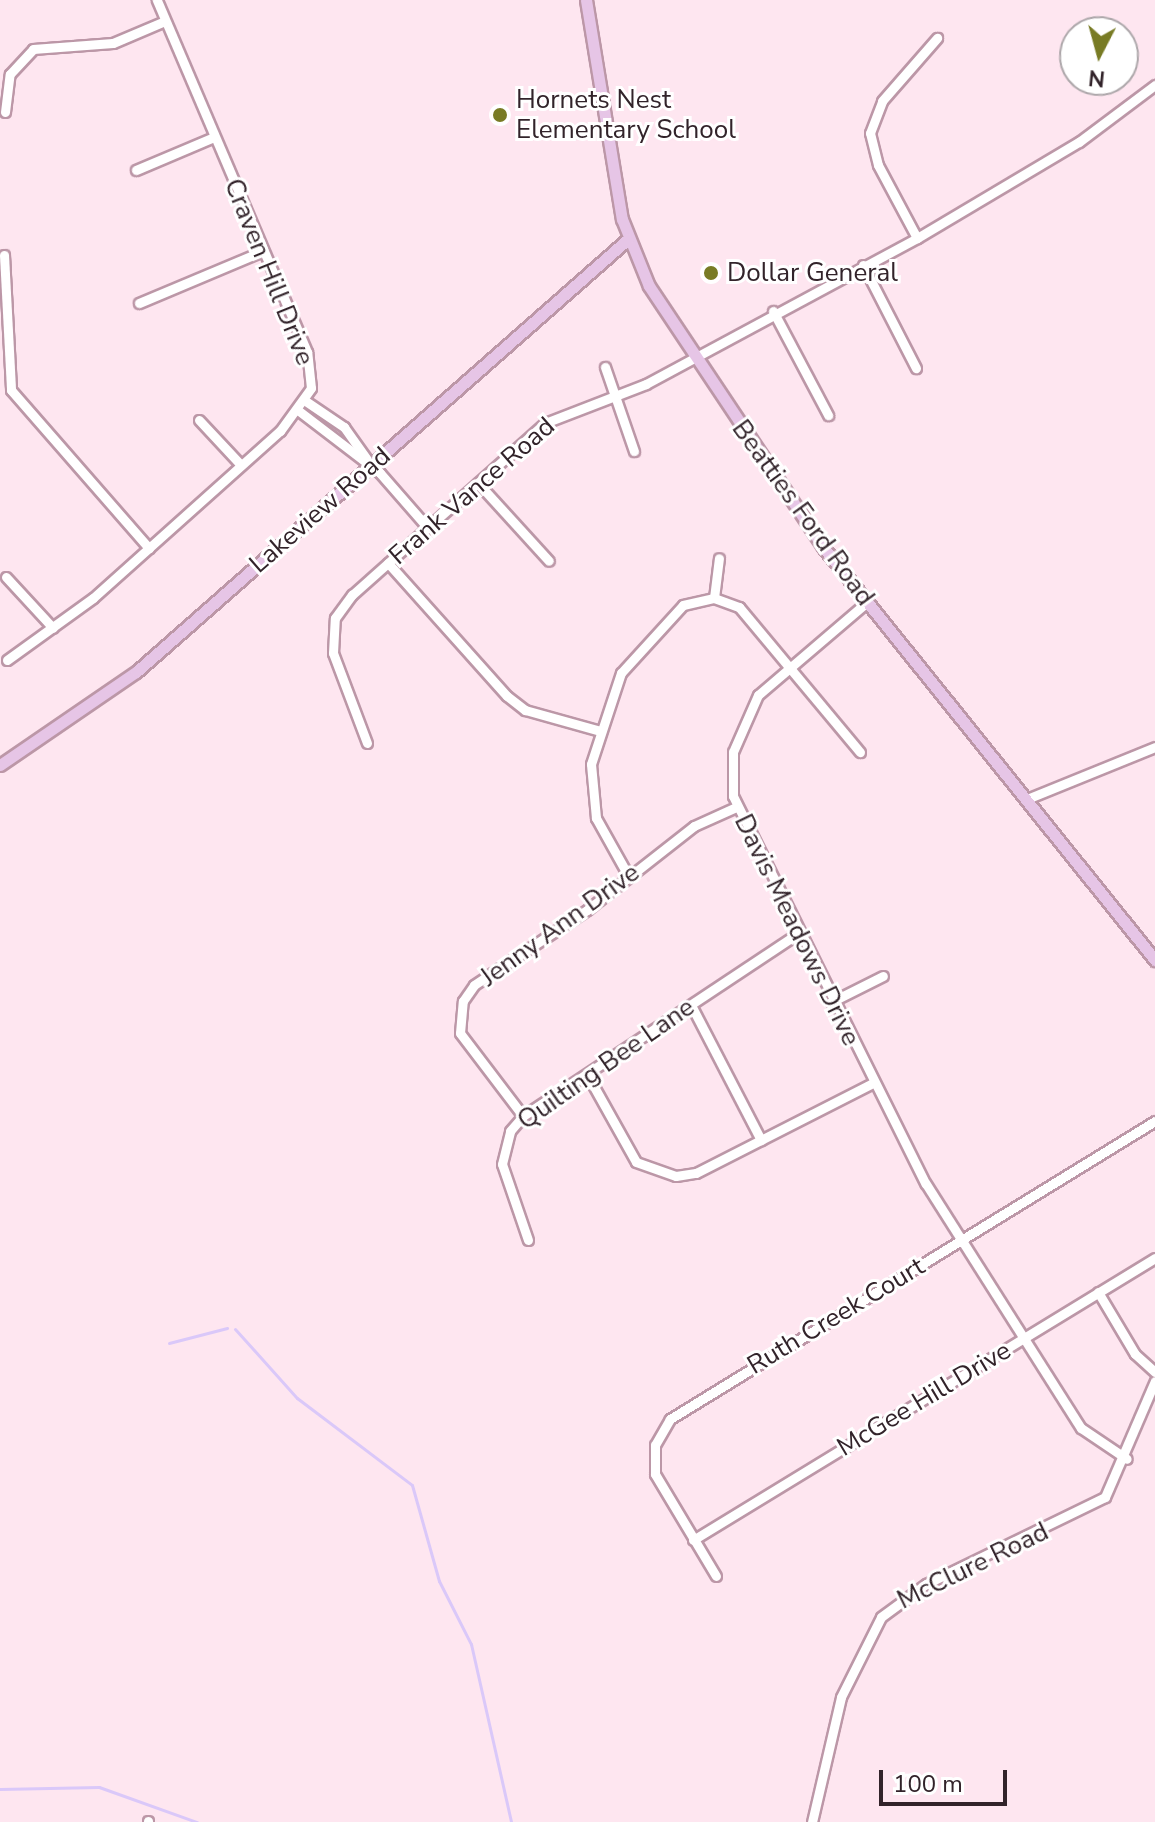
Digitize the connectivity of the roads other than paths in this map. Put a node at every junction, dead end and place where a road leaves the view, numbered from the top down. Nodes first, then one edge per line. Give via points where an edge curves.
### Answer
1 (157, 0) edge
2 (586, 0) edge
3 (165, 21) junction
4 (937, 38) dead end
5 (1155, 85) edge
6 (5, 112) dead end
7 (214, 137) junction
8 (136, 170) dead end
9 (917, 238) junction
10 (628, 239) junction
11 (263, 251) junction
12 (4, 255) dead end
13 (863, 265) junction
14 (139, 303) dead end
15 (773, 311) junction
16 (692, 355) junction
17 (605, 367) dead end
18 (916, 368) dead end
19 (11, 390) junction
20 (615, 395) junction
21 (0, 397) edge
22 (307, 402) junction
23 (299, 411) junction
24 (828, 415) dead end
25 (199, 420) dead end
26 (634, 451) dead end
27 (240, 464) junction
28 (371, 465) junction
29 (478, 483) junction
30 (428, 528) junction
31 (149, 548) junction
32 (719, 558) dead end
33 (549, 561) dead end
34 (388, 563) junction
35 (6, 577) dead end
36 (714, 598) junction
37 (867, 602) junction
38 (53, 628) junction
39 (7, 660) dead end
40 (788, 664) junction
41 (600, 731) junction
42 (367, 743) dead end
43 (1155, 747) edge
44 (860, 752) dead end
45 (0, 765) edge
46 (1027, 799) junction
47 (736, 807) junction
48 (629, 877) junction
49 (797, 934) junction
50 (1155, 960) edge
51 (883, 976) dead end
52 (831, 1002) junction
53 (692, 1007) junction
54 (588, 1076) junction
55 (873, 1083) junction
56 (523, 1116) junction
57 (1155, 1121) edge
58 (761, 1140) junction
59 (964, 1237) junction
60 (528, 1240) dead end
61 (1155, 1258) edge
62 (1098, 1292) junction
63 (1026, 1336) junction
64 (1155, 1372) edge
65 (1155, 1381) edge
66 (1127, 1459) junction
67 (693, 1540) junction
68 (716, 1576) dead end
69 (812, 1822) edge

1 - 3 street, Craven Hill Drive
2 - 10 main road, Beatties Ford Road
3 - 6 street via 113,43 33,49 10,74
3 - 7 street, Craven Hill Drive
4 - 9 street via 882,101 870,133 878,165
5 - 9 street, Frank Vance Road via 1079,142
7 - 8 street
7 - 11 street, Craven Hill Drive
9 - 13 street, Frank Vance Road
10 - 16 main road, Beatties Ford Road
10 - 28 main road, Lakeview Road
11 - 14 street
11 - 22 street, Craven Hill Drive via 307,352
12 - 19 street
13 - 15 street, Frank Vance Road
13 - 18 street
15 - 16 street, Frank Vance Road
15 - 24 street
16 - 20 street, Frank Vance Road
16 - 37 main road, Beatties Ford Road
17 - 20 street
19 - 21 street
19 - 31 street
20 - 26 street
20 - 29 street, Frank Vance Road via 553,417
22 - 23 street, Craven Hill Drive
22 - 28 street via 344,427
23 - 27 street, Craven Hill Drive
23 - 28 street
25 - 27 street
27 - 31 street, Craven Hill Drive
28 - 30 street
28 - 45 main road, Lakeview Road via 136,672
29 - 30 street, Frank Vance Road
29 - 33 street
30 - 34 street, Frank Vance Road
31 - 38 street, Craven Hill Drive
32 - 36 street
34 - 41 street via 507,696 525,710
34 - 42 street, Frank Vance Road via 352,595 332,628 352,717
35 - 38 street
36 - 40 street via 739,607
36 - 41 street via 683,605 665,619 621,673
37 - 40 street, Davis Meadows Drive
37 - 46 main road, Beatties Ford Road
38 - 39 street, Craven Hill Drive
40 - 44 street
40 - 47 street, Davis Meadows Drive via 758,695 737,735
41 - 48 street via 590,791
43 - 46 street
46 - 50 main road, Beatties Ford Road
47 - 48 street, Jenny Ann Drive via 694,826
47 - 49 street, Davis Meadows Drive
48 - 56 street, Jenny Ann Drive via 483,975 463,1001 466,1049
49 - 52 street, Davis Meadows Drive
49 - 53 street, Quilting Bee Lane via 754,956
51 - 52 street
52 - 55 street, Davis Meadows Drive
53 - 54 street, Quilting Bee Lane
53 - 58 street
54 - 56 street, Quilting Bee Lane
54 - 58 street via 624,1146 654,1172 696,1173
55 - 58 street
55 - 59 street, Davis Meadows Drive
56 - 60 street, Quilting Bee Lane via 510,1131 502,1164
57 - 59 street, Ruth Creek Court
59 - 63 street, Davis Meadows Drive
59 - 67 street, Ruth Creek Court via 670,1419 654,1467
61 - 62 street, McGee Hill Drive
62 - 63 street, McGee Hill Drive
62 - 64 street via 1135,1354
63 - 66 street, Davis Meadows Drive via 1088,1437
63 - 67 street, McGee Hill Drive
65 - 66 street, McClure Road
66 - 69 street, McClure Road via 1111,1490 1086,1511 888,1608 841,1697
67 - 68 street, Ruth Creek Court

